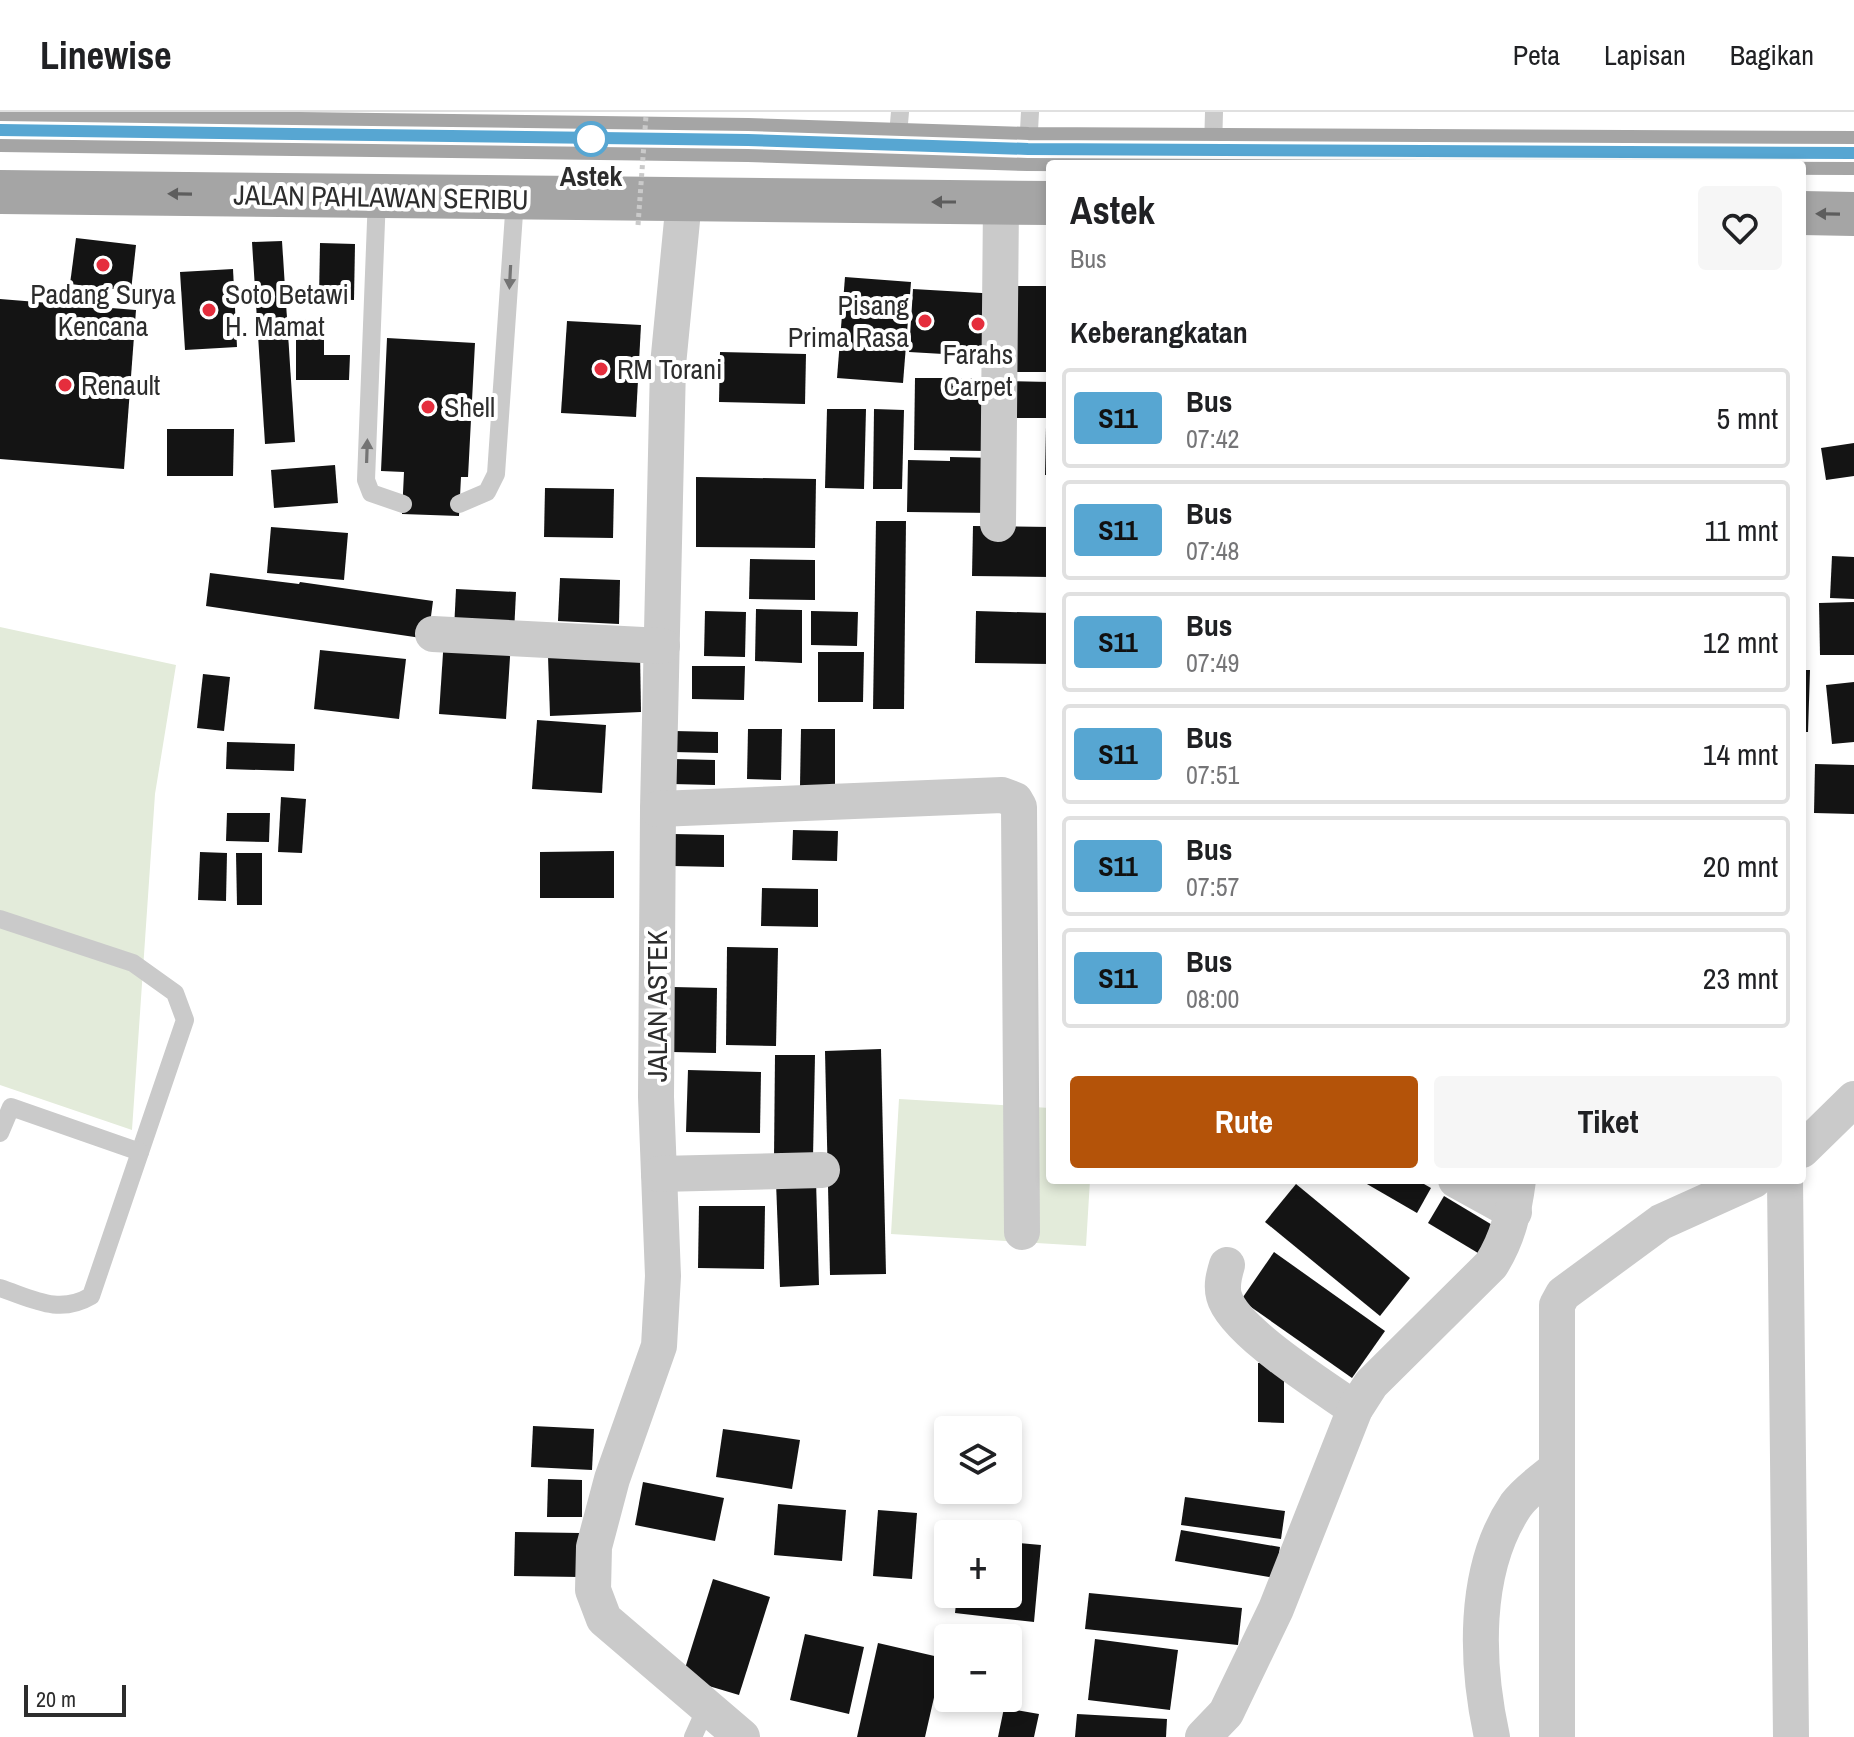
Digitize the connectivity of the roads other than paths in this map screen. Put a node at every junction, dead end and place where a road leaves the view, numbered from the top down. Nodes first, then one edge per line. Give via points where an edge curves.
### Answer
1 (192, 122) edge
2 (121, 123) edge
3 (431, 124) edge
4 (540, 125) edge
5 (899, 129) edge
6 (0, 130) edge
7 (1029, 131) edge
8 (1214, 131) edge
9 (1854, 153) edge
10 (0, 192) edge
11 (377, 196) junction
12 (515, 199) junction
13 (684, 200) junction
14 (1001, 203) junction
15 (1046, 203) edge
16 (1806, 213) edge
17 (1854, 214) edge
18 (403, 504) dead end
19 (459, 504) dead end
20 (998, 524) dead end
21 (433, 634) dead end
22 (662, 646) junction
23 (658, 809) junction
24 (0, 919) edge
25 (1854, 1099) edge
26 (0, 1133) edge
27 (1806, 1146) edge
28 (140, 1152) junction
29 (822, 1170) dead end
30 (659, 1174) junction
31 (1471, 1184) edge
32 (1745, 1184) edge
33 (1785, 1184) edge
34 (1516, 1196) edge
35 (1022, 1232) dead end
36 (1227, 1265) dead end
37 (0, 1288) edge
38 (1355, 1409) junction
39 (1557, 1468) junction
40 (699, 1722) edge
41 (742, 1737) edge
42 (1203, 1737) edge
43 (1492, 1737) edge
44 (1557, 1737) edge
45 (1791, 1737) edge

1 - 2 main road
1 - 3 main road
2 - 6 main road
3 - 4 main road
4 - 5 main road via 748,140
5 - 7 main road
7 - 8 main road
8 - 9 main road
11 -> 10 main road, JALAN PAHLAWAN SERIBU
11 - 12 main road, JALAN PAHLAWAN SERIBU
18 -> 11 lane via 371,493 366,480
12 - 13 main road, JALAN PAHLAWAN SERIBU
12 -> 19 lane via 496,474 487,492
14 -> 13 main road, JALAN PAHLAWAN SERIBU
13 - 22 street, JALAN ASTEK via 668,365
14 - 15 main road, JALAN PAHLAWAN SERIBU
14 - 20 street
17 -> 16 main road
21 - 22 street
22 - 23 street, JALAN ASTEK
23 - 30 street, JALAN ASTEK
23 - 35 street via 1002,795 1015,800
24 - 28 lane via 133,963 175,993 185,1020
25 - 27 street
26 - 28 lane via 11,1107
28 - 37 lane via 91,1296 62,1306
29 - 30 street
30 - 40 street, JALAN ASTEK via 659,1346 612,1479 594,1547 593,1590 604,1619
31 - 34 street
32 - 39 street via 1661,1222 1563,1294 1557,1305
33 - 45 street
34 - 38 street via 1502,1248 1491,1265 1371,1384
36 - 38 street via 1224,1297 1235,1316 1268,1347
38 - 42 street via 1276,1609 1226,1713
39 - 43 street via 1517,1504 1488,1566 1481,1648
39 - 44 street
40 - 41 street, JALAN ASTEK

